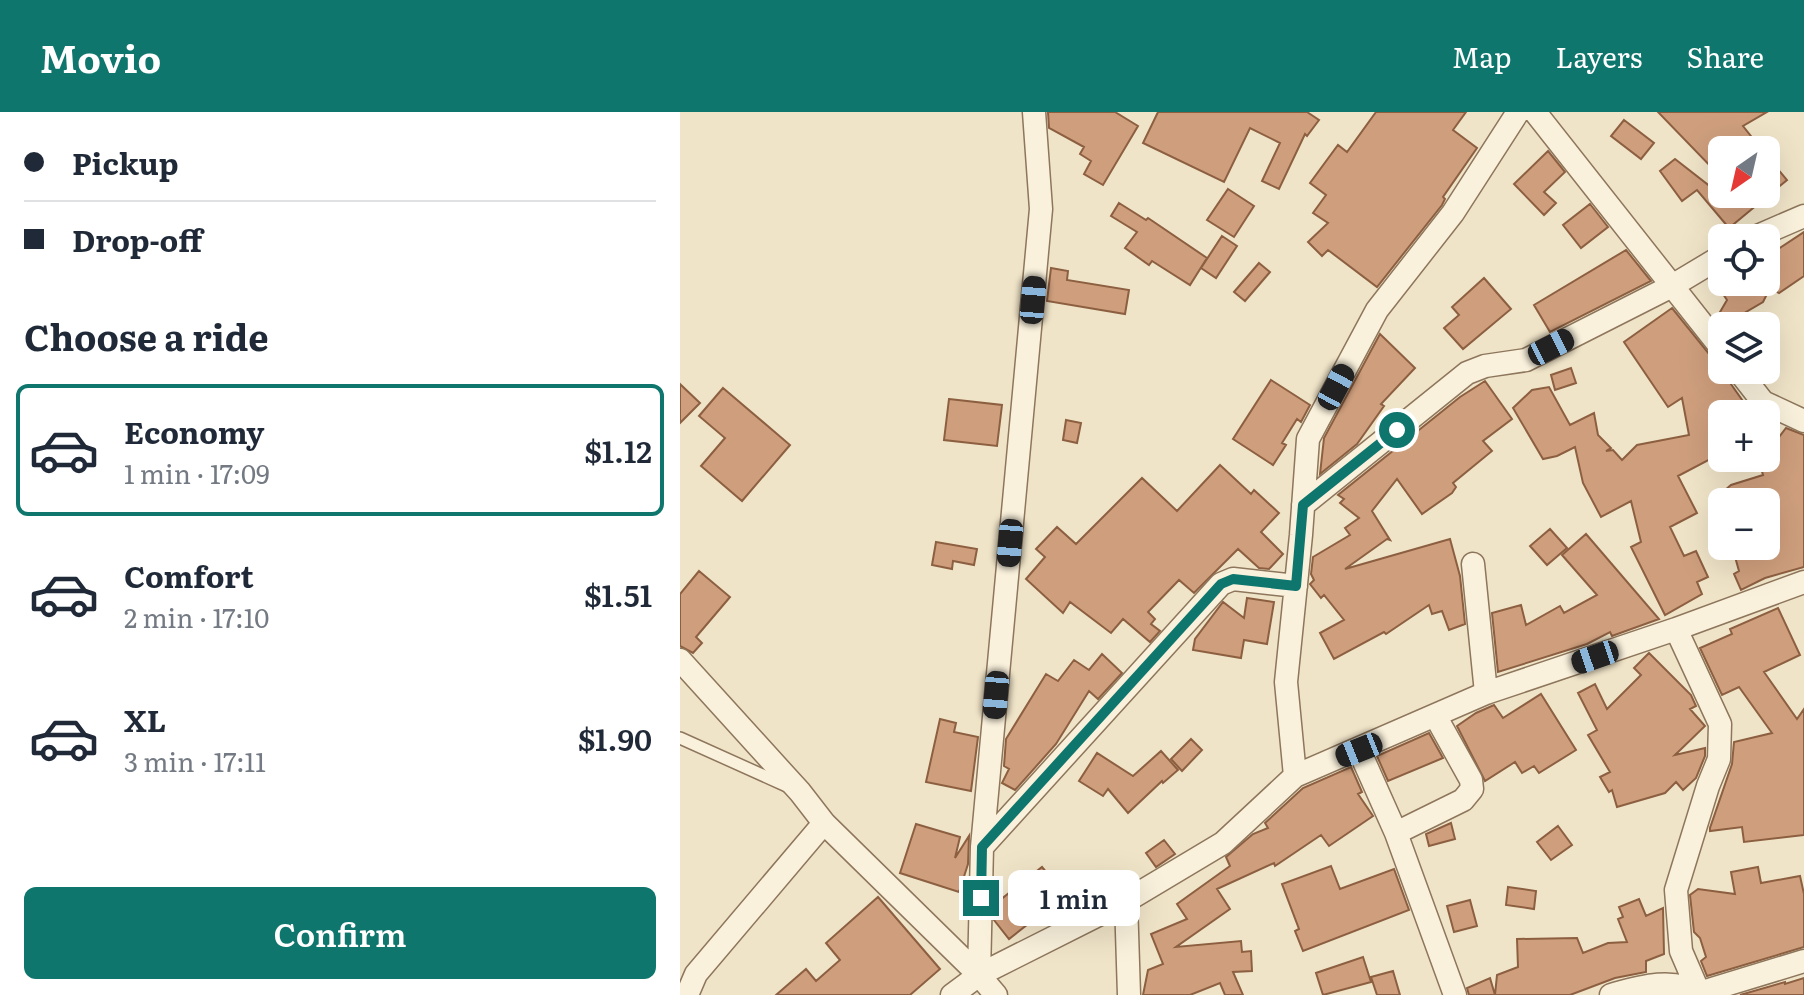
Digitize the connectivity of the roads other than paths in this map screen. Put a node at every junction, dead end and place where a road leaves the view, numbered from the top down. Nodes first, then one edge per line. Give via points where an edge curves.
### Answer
1 (1034, 112) edge
2 (1518, 112) edge
3 (1535, 112) edge
4 (1804, 216) edge
5 (1780, 226) edge
6 (1708, 264) edge
7 (1672, 286) junction
8 (1708, 331) edge
9 (1749, 384) edge
10 (1804, 421) edge
11 (1303, 505) junction
12 (1473, 564) dead end
13 (1804, 582) edge
14 (1296, 586) junction
15 (1676, 629) junction
16 (680, 660) edge
17 (1486, 693) junction
18 (1436, 717) junction
19 (680, 738) edge
20 (1359, 750) junction
21 (1295, 776) junction
22 (800, 792) junction
23 (824, 823) junction
24 (1396, 833) junction
25 (982, 847) junction
26 (1126, 901) junction
27 (1804, 961) edge
28 (979, 975) junction
29 (1699, 994) edge
30 (687, 995) edge
31 (952, 995) edge
32 (996, 995) edge
33 (1129, 995) edge
34 (1455, 995) edge
35 (1611, 995) edge

1 - 25 street via 1041,209
2 - 11 street via 1453,213 1377,310 1308,439
3 - 7 street
4 - 5 street
6 - 7 street
7 - 8 street
7 - 11 street via 1526,360 1467,373
9 - 10 street via 1763,402
11 - 14 street
12 - 17 street
13 - 15 street
14 - 21 street via 1286,682
14 - 25 street via 1233,579 1221,584
15 - 17 street
15 - 29 street via 1720,724 1719,759 1676,890 1681,951
16 - 22 street
17 - 18 street
18 - 20 street
18 - 24 street via 1472,789 1463,800
19 - 22 lane
20 - 21 street
20 - 24 street
21 - 26 street via 1223,843
22 - 23 street
23 - 28 street
23 - 30 street via 696,974
24 - 34 street
25 - 28 street
26 - 28 street
26 - 33 street
27 - 29 street
28 - 31 street
28 - 32 street
29 - 35 street via 1684,984 1669,983

